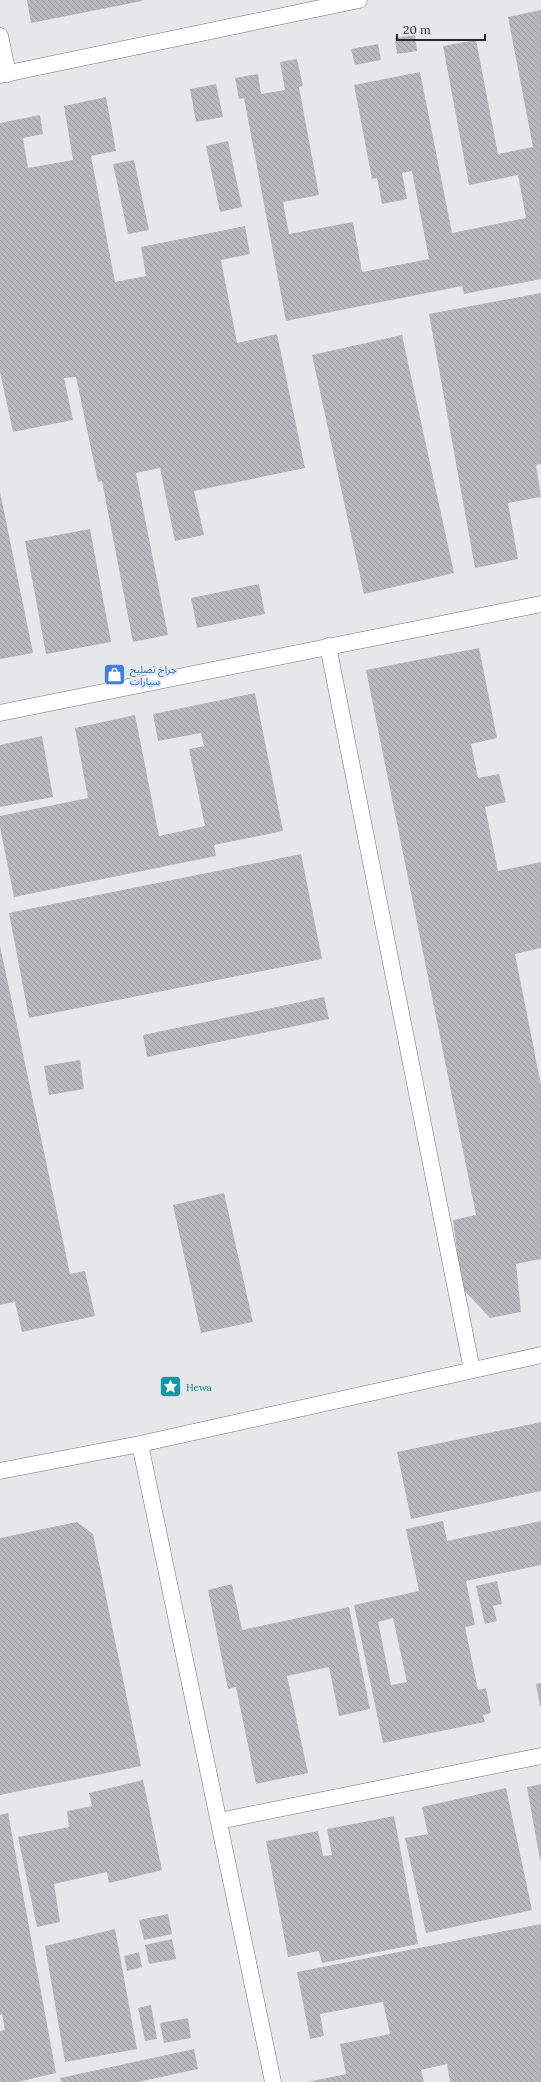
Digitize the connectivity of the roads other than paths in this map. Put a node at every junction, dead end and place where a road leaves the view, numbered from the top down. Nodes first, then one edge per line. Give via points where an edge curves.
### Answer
1 (359, 0) edge
2 (0, 36) edge
3 (4, 74) edge
4 (541, 604) edge
5 (328, 646) junction
6 (0, 713) edge
7 (541, 1355) edge
8 (472, 1370) junction
9 (140, 1444) junction
10 (0, 1471) edge
11 (541, 1756) edge
12 (219, 1821) junction
13 (273, 2082) edge

1 - 3 lane
2 - 3 lane
4 - 5 lane
5 - 6 lane
5 - 8 lane
7 - 8 lane
8 - 9 lane
9 - 10 lane
9 - 12 lane
11 - 12 lane
12 - 13 lane

